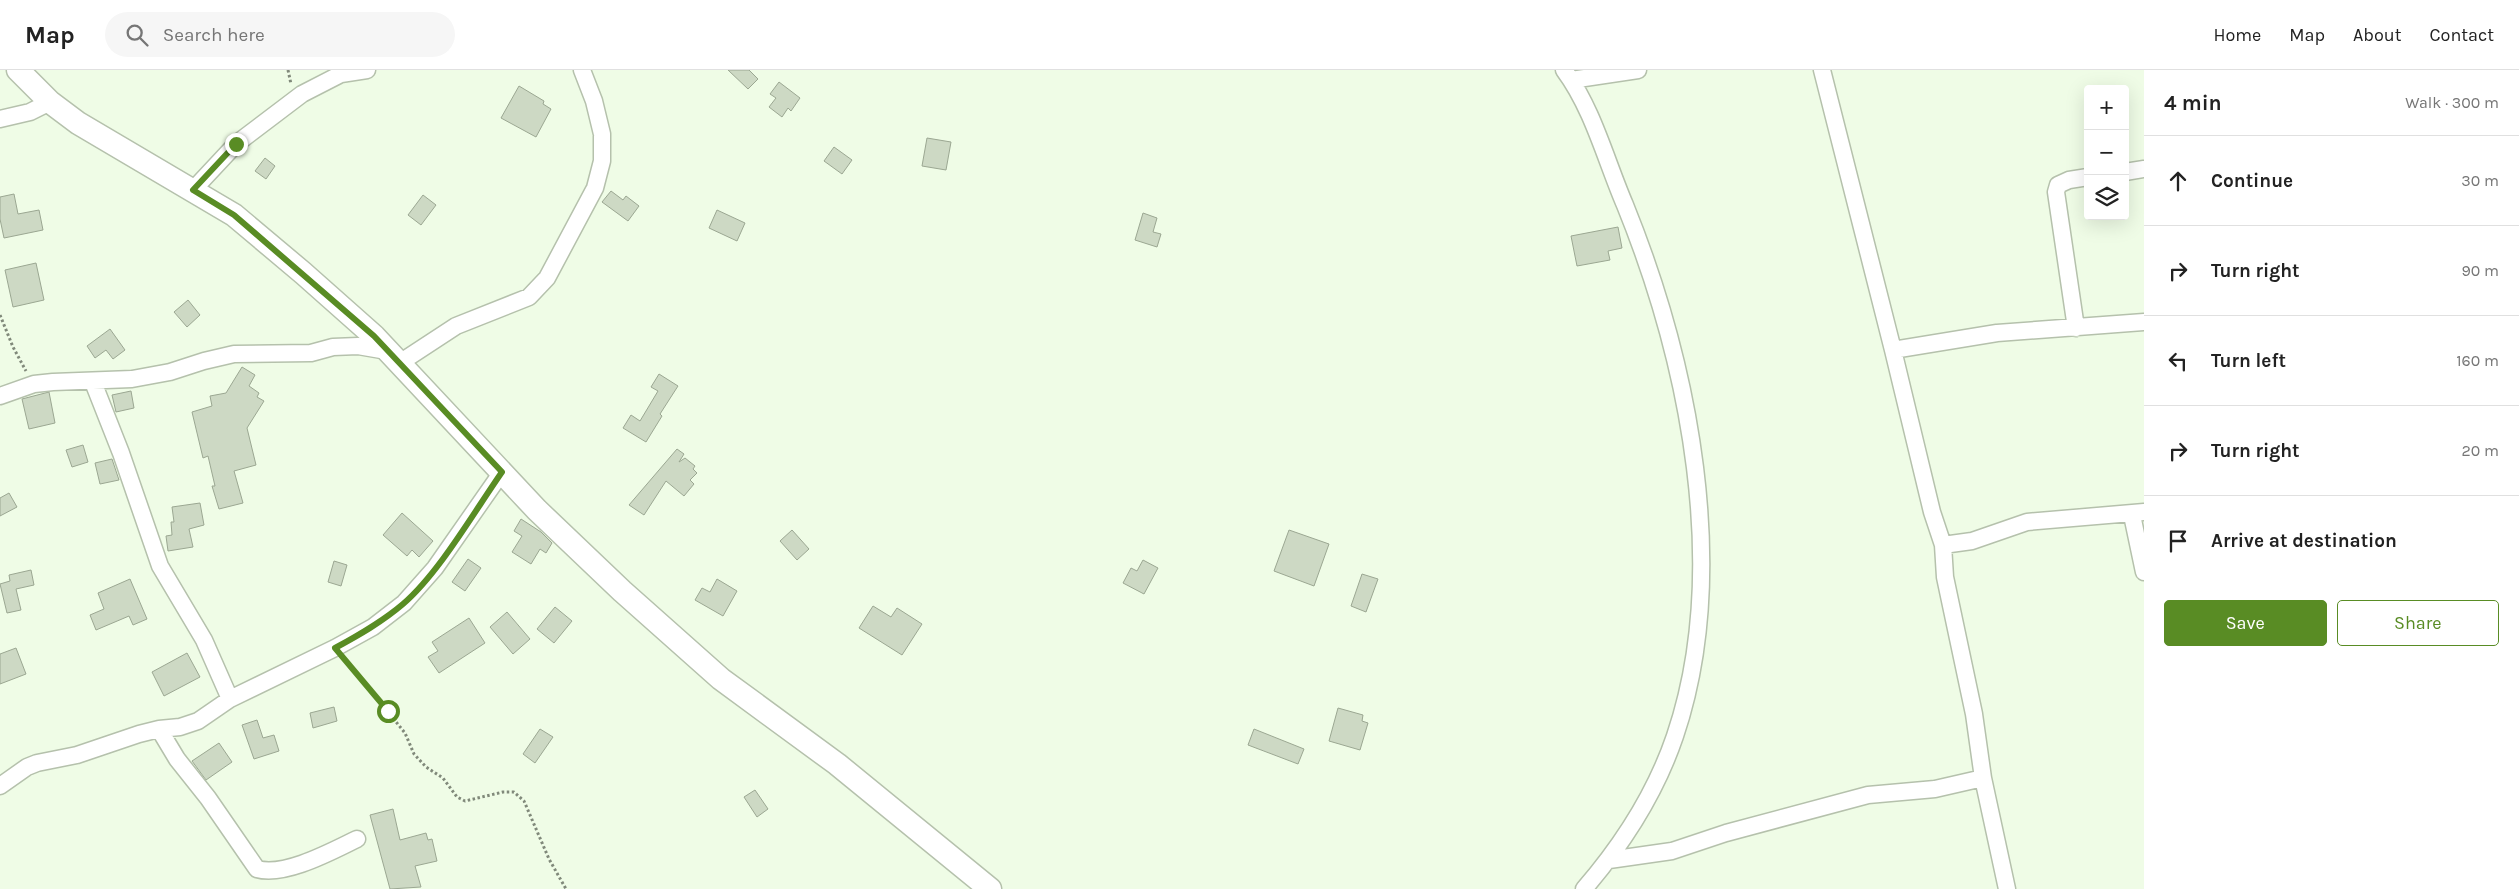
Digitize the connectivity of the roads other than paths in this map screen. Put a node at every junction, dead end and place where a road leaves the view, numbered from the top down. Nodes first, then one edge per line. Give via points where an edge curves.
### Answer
1 (18, 70) edge
2 (367, 70) edge
3 (582, 70) edge
4 (1638, 70) edge
5 (1822, 70) edge
6 (1567, 75) edge
7 (50, 102) junction
8 (0, 119) edge
9 (2144, 169) edge
10 (2129, 171) edge
11 (2084, 178) edge
12 (193, 190) junction
13 (2144, 322) edge
14 (2076, 328) junction
15 (1893, 350) junction
16 (392, 357) junction
17 (93, 382) junction
18 (0, 396) edge
19 (502, 472) junction
20 (2138, 513) edge
21 (1943, 545) junction
22 (2144, 572) edge
23 (230, 699) junction
24 (159, 729) junction
25 (1984, 778) junction
26 (0, 786) edge
27 (357, 839) dead end
28 (1609, 860) junction
29 (990, 889) edge
30 (1584, 889) edge
31 (2007, 889) edge

1 - 7 street
2 - 12 street via 341,74 302,94 236,144
3 - 16 street via 602,134 602,160 595,188 547,278 529,297 456,326
4 - 6 street
5 - 15 street
6 - 28 street via 1592,122 1632,224 1668,331 1682,389 1702,545 1692,670 1676,736 1660,774
7 - 8 street via 30,112
7 - 12 street via 78,123
9 - 10 street
11 - 14 street via 2058,185 2056,192
12 - 16 street via 234,215 360,323
13 - 14 street
14 - 15 street via 1997,333
15 - 21 street
16 - 17 street via 350,346 333,346 311,353 234,354 170,372
16 - 19 street
17 - 18 street via 34,384
17 - 23 street via 160,566 204,640
19 - 23 street via 435,568 404,604 373,627 335,648
19 - 29 street via 536,510 721,679 837,764
20 - 21 street via 2027,522 1972,541
20 - 22 street
21 - 25 street via 1945,576
23 - 24 street via 198,720 180,727
24 - 26 street via 77,755 37,763
24 - 27 street via 257,869 267,872 288,868
25 - 28 street via 1935,789 1868,795 1672,851
25 - 31 street
28 - 30 street

